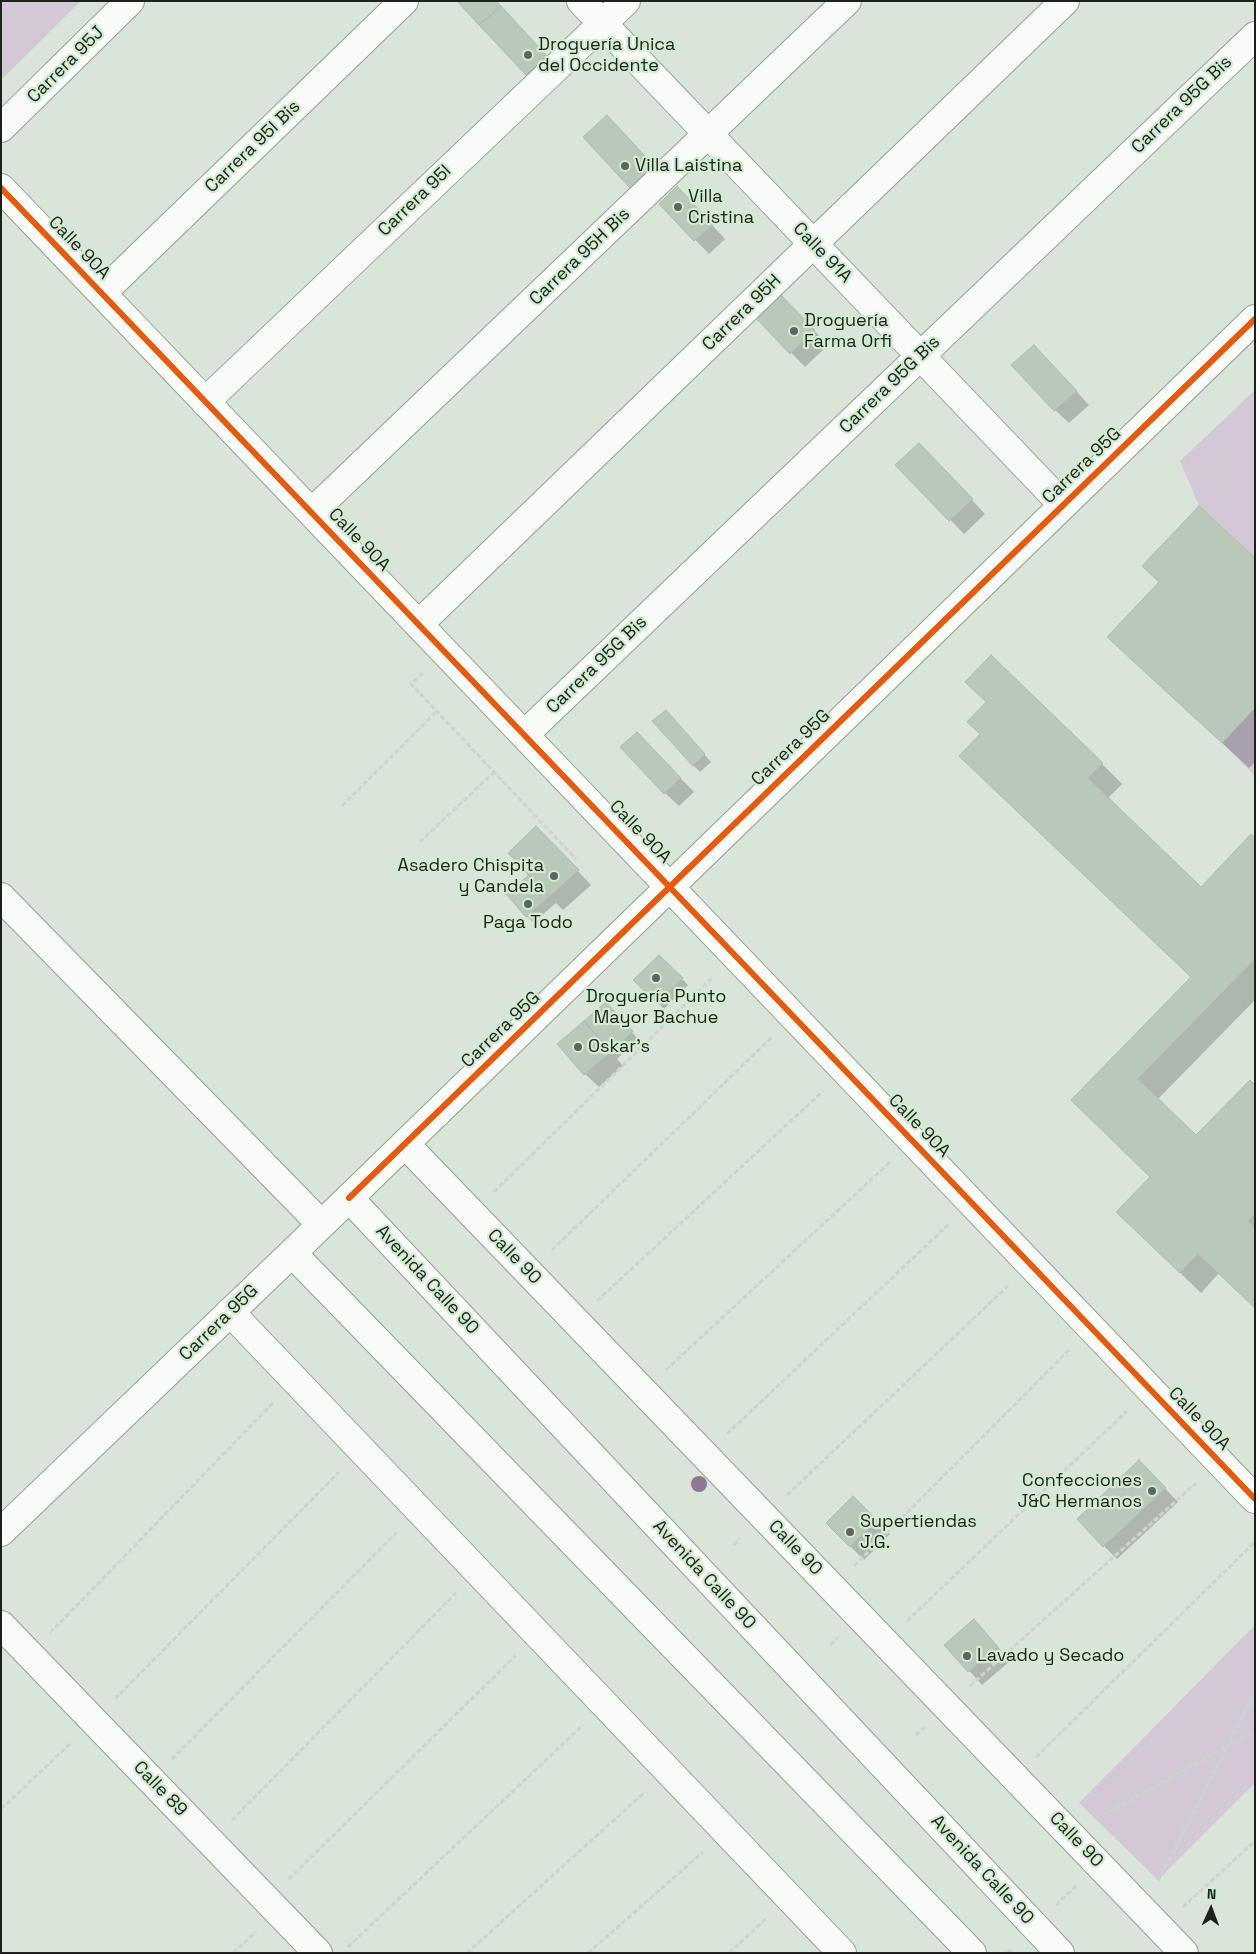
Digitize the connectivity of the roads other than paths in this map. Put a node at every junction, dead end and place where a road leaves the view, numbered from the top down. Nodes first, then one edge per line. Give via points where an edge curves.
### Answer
1 (130, 1) edge
2 (404, 1) edge
3 (581, 1) edge
4 (626, 1) edge
5 (847, 1) edge
6 (1065, 1) edge
7 (602, 24) junction
8 (1255, 36) edge
9 (1, 128) edge
10 (708, 134) junction
11 (1, 188) edge
12 (813, 244) junction
13 (102, 293) junction
14 (1255, 319) edge
15 (920, 356) junction
16 (205, 402) junction
17 (1063, 505) junction
18 (312, 512) junction
19 (419, 624) junction
20 (525, 734) junction
21 (670, 886) junction
22 (1, 897) edge
23 (405, 1144) junction
24 (349, 1198) junction
25 (321, 1224) junction
26 (292, 1253) junction
27 (230, 1312) junction
28 (1255, 1499) edge
29 (1, 1532) edge
30 (1, 1625) edge
31 (318, 1953) edge
32 (842, 1953) edge
33 (972, 1953) edge
34 (1060, 1953) edge
35 (1184, 1953) edge

1 - 9 street, Carrera 95J
2 - 13 street, Carrera 95I Bis
3 - 7 street, Calle 91A
4 - 7 street, Carrera 95I
5 - 10 street, Carrera 95H Bis
6 - 12 street, Carrera 95H
7 - 10 street, Calle 91A
7 - 16 street, Carrera 95I
8 - 15 street, Carrera 95G Bis
10 - 12 street, Calle 91A
10 - 18 street, Carrera 95H Bis
11 - 13 street, Calle 90A
12 - 15 street, Calle 91A
12 - 19 street, Carrera 95H
13 - 16 street, Calle 90A
14 - 17 street, Carrera 95G
15 - 17 street, Calle 91A
15 - 20 street, Carrera 95G Bis
16 - 18 street, Calle 90A
17 - 21 street, Carrera 95G
18 - 19 street, Calle 90A
19 - 20 street, Calle 90A
20 - 21 street, Calle 90A
21 - 23 street, Carrera 95G
21 - 28 street, Calle 90A
22 - 25 street
23 - 24 street, Carrera 95G
23 - 35 street, Calle 90
24 - 25 street, Carrera 95G
24 - 34 street, Avenida Calle 90
25 - 26 street, Carrera 95G
26 - 27 street, Carrera 95G
26 - 33 street
27 - 29 street, Carrera 95G
27 - 32 street
30 - 31 street, Calle 89

